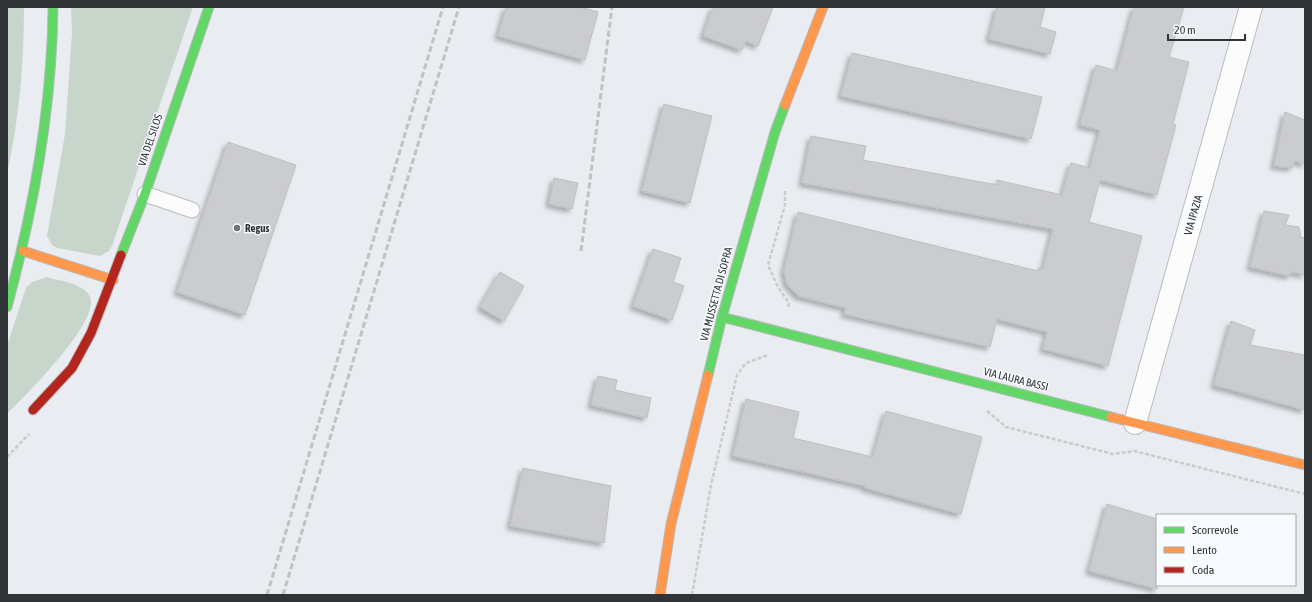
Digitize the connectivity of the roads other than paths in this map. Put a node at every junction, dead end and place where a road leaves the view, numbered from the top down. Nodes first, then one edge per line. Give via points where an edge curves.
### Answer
1 (53, 7) edge
2 (208, 7) edge
3 (823, 7) edge
4 (1251, 7) edge
5 (145, 194) junction
6 (192, 210) dead end
7 (23, 252) junction
8 (113, 280) junction
9 (7, 307) edge
10 (722, 317) junction
11 (33, 410) dead end
12 (1135, 424) junction
13 (1305, 465) edge
14 (660, 595) edge

1 - 7 street via 52,86
2 - 5 street, VIA DEL SILOS
3 - 10 street, VIA MUSSETTA DI SOPRA via 775,132
4 - 12 street, VIA IPAZIA
5 - 6 lane
5 - 8 street, VIA DEL SILOS
7 - 8 street
7 - 9 street
8 - 11 street, VIA DEL SILOS via 91,333 72,368
10 - 12 street, VIA LAURA BASSI
10 - 14 street, VIA MUSSETTA DI SOPRA via 671,524
12 - 13 street, VIA LAURA BASSI

